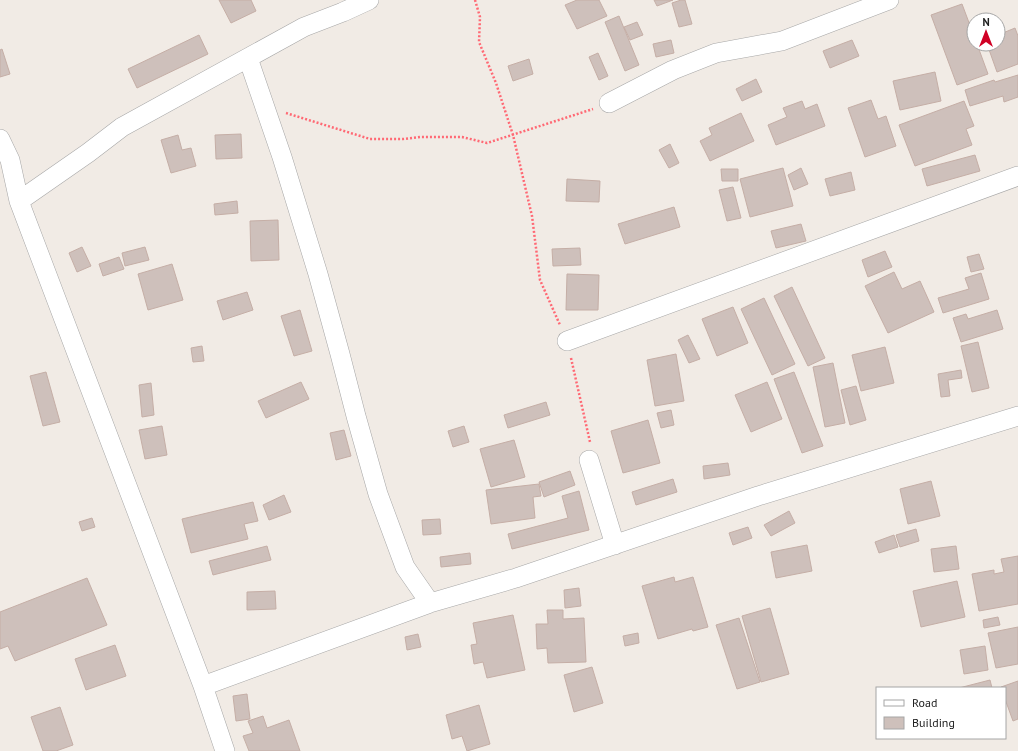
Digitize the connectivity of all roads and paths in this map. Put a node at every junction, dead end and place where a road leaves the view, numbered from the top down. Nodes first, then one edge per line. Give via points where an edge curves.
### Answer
1 (369, 0) edge
2 (475, 0) edge
3 (889, 0) edge
4 (248, 58) junction
5 (609, 103) joint
6 (264, 107) junction
7 (513, 135) junction
8 (0, 139) edge
9 (1018, 176) edge
10 (19, 200) junction
11 (567, 341) junction
12 (1018, 416) edge
13 (588, 460) joint
14 (615, 544) junction
15 (430, 603) junction
16 (203, 686) junction
17 (225, 751) edge

1 - 4 street via 304,27
2 - 7 path via 480,17 479,42
3 - 5 street via 782,41 716,53 672,70
4 - 6 street
4 - 10 street via 122,127
5 - 7 path
6 - 7 path via 370,139 462,137 487,143
6 - 15 street via 318,274 378,494 405,567
7 - 11 path via 532,216 540,280
8 - 10 street via 10,160
9 - 11 street
10 - 16 street
11 - 13 path via 592,448
12 - 14 street via 758,496
13 - 14 street
14 - 15 street via 516,578
15 - 16 street
16 - 17 street

